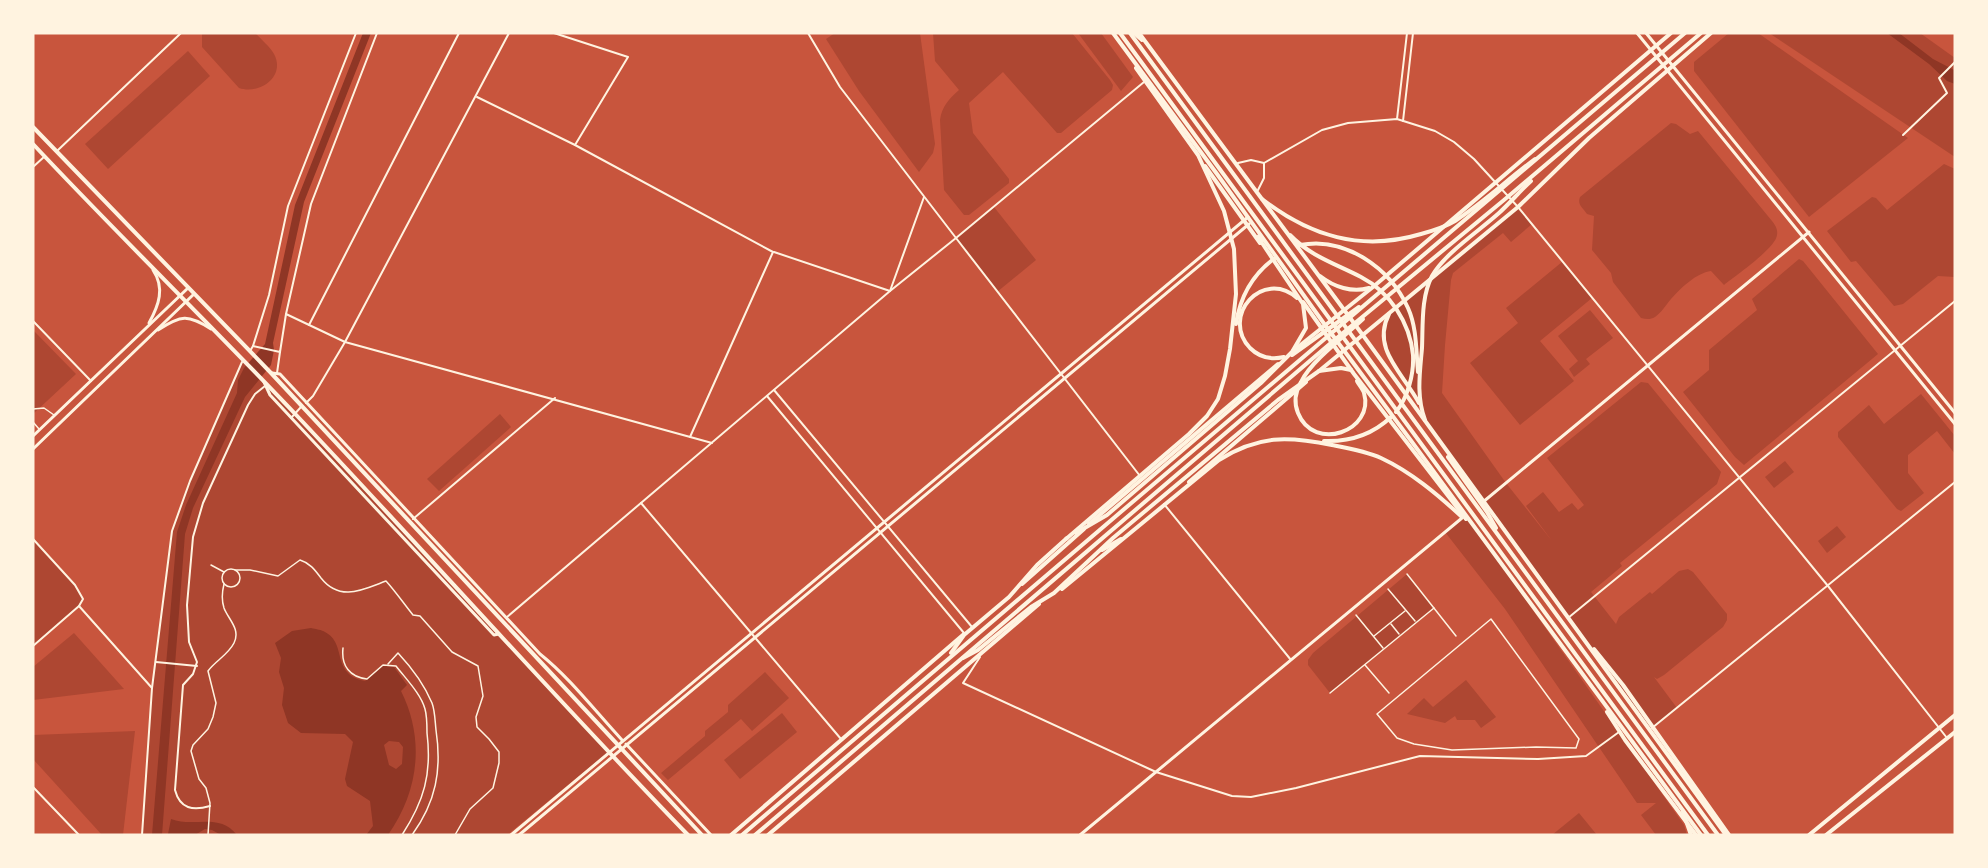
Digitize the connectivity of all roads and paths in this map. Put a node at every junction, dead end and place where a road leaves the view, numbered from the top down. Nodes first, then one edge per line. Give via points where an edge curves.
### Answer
1 (182, 33) edge
2 (356, 33) edge
3 (377, 33) edge
4 (459, 33) edge
5 (509, 33) edge
6 (554, 33) edge
7 (808, 33) edge
8 (1117, 33) edge
9 (1132, 33) edge
10 (1139, 33) edge
11 (1407, 33) edge
12 (1413, 33) edge
13 (1637, 33) edge
14 (1646, 33) edge
15 (1671, 33) edge
16 (1685, 33) edge
17 (1701, 33) edge
18 (1711, 33) edge
19 (1656, 45) junction
20 (1651, 49) junction
21 (1954, 64) edge
22 (1674, 66) junction
23 (1669, 70) junction
24 (1148, 80) junction
25 (477, 97) junction
26 (1397, 118) junction
27 (1403, 120) junction
28 (33, 127) edge
29 (1903, 135) dead end
30 (33, 144) edge
31 (1555, 144) junction
32 (575, 145) junction
33 (56, 151) junction
34 (1198, 155) junction
35 (45, 156) junction
36 (1549, 162) junction
37 (1264, 163) junction
38 (1238, 164) dead end
39 (33, 167) edge
40 (1496, 182) junction
41 (1257, 192) junction
42 (924, 197) junction
43 (1518, 207) junction
44 (1248, 217) junction
45 (1252, 222) junction
46 (1257, 230) junction
47 (1809, 232) junction
48 (1804, 236) junction
49 (956, 238) junction
50 (773, 252) junction
51 (148, 261) junction
52 (1314, 270) junction
53 (1373, 287) junction
54 (188, 288) junction
55 (1386, 288) junction
56 (890, 291) junction
57 (194, 294) junction
58 (1390, 294) junction
59 (181, 295) junction
60 (187, 301) junction
61 (1955, 301) edge
62 (1308, 309) junction
63 (1344, 310) junction
64 (1391, 311) junction
65 (286, 314) junction
66 (33, 321) edge
67 (309, 325) junction
68 (1324, 326) junction
69 (146, 328) junction
70 (218, 333) junction
71 (152, 334) junction
72 (1362, 334) junction
73 (345, 342) junction
74 (1901, 345) junction
75 (253, 346) junction
76 (1230, 349) junction
77 (1344, 350) junction
78 (1896, 350) junction
79 (250, 351) junction
80 (280, 352) junction
81 (1292, 352) junction
82 (33, 358) edge
83 (243, 359) junction
84 (1647, 366) junction
85 (33, 367) edge
86 (1319, 371) junction
87 (271, 373) junction
88 (277, 374) junction
89 (1060, 374) junction
90 (1354, 374) junction
91 (1064, 379) junction
92 (263, 380) junction
93 (90, 381) junction
94 (1419, 385) junction
95 (265, 386) junction
96 (774, 390) junction
97 (1374, 390) junction
98 (767, 396) junction
99 (555, 398) junction
100 (307, 402) junction
101 (302, 406) junction
102 (33, 409) edge
103 (1955, 413) edge
104 (55, 415) junction
105 (293, 416) junction
106 (33, 422) edge
107 (1955, 424) edge
108 (39, 430) junction
109 (1431, 430) junction
110 (33, 436) edge
111 (690, 437) junction
112 (1308, 440) junction
113 (712, 443) junction
114 (33, 449) edge
115 (1142, 478) junction
116 (1740, 478) junction
117 (1955, 482) edge
118 (1483, 502) junction
119 (641, 503) junction
120 (1164, 504) junction
121 (1466, 514) junction
122 (414, 518) junction
123 (883, 522) junction
124 (409, 523) junction
125 (1469, 523) junction
126 (887, 527) junction
127 (875, 528) junction
128 (879, 533) junction
129 (33, 539) edge
130 (1066, 539) junction
131 (1505, 544) junction
132 (211, 565) dead end
133 (235, 570) junction
134 (224, 573) junction
135 (1407, 574) dead end
136 (224, 584) junction
137 (1828, 586) junction
138 (1388, 589) dead end
139 (1054, 593) junction
140 (79, 606) junction
141 (1434, 608) junction
142 (1405, 610) junction
143 (1356, 615) dead end
144 (506, 617) junction
145 (1568, 618) junction
146 (1415, 622) junction
147 (1390, 623) junction
148 (1574, 626) junction
149 (972, 627) junction
150 (1557, 628) junction
151 (751, 632) junction
152 (964, 633) junction
153 (1400, 635) junction
154 (1374, 636) junction
155 (1456, 636) dead end
156 (754, 637) junction
157 (33, 646) edge
158 (343, 648) dead end
159 (1384, 648) junction
160 (984, 650) junction
161 (948, 658) junction
162 (1290, 660) junction
163 (157, 662) junction
164 (956, 662) junction
165 (388, 664) junction
166 (1364, 664) junction
167 (197, 666) junction
168 (1585, 678) junction
169 (152, 688) junction
170 (1330, 693) dead end
171 (1389, 693) dead end
172 (1955, 715) edge
173 (1940, 728) junction
174 (1650, 730) junction
175 (1619, 732) junction
176 (1955, 732) edge
177 (1947, 738) junction
178 (622, 740) junction
179 (842, 740) junction
180 (626, 744) junction
181 (616, 745) junction
182 (1536, 747) joint
183 (620, 749) junction
184 (610, 754) junction
185 (1156, 772) junction
186 (33, 787) edge
187 (210, 806) junction
188 (1683, 812) junction
189 (208, 834) edge
190 (701, 834) edge
191 (742, 834) edge
192 (79, 835) edge
193 (142, 835) edge
194 (402, 835) edge
195 (412, 835) edge
196 (455, 835) edge
197 (511, 835) edge
198 (519, 835) edge
199 (688, 835) edge
200 (711, 835) edge
201 (731, 835) edge
202 (755, 835) edge
203 (768, 835) edge
204 (1080, 835) edge
205 (1691, 835) edge
206 (1696, 835) edge
207 (1701, 835) edge
208 (1708, 835) edge
209 (1718, 835) edge
210 (1728, 835) edge
211 (1809, 835) edge
212 (1826, 835) edge

1 - 33 street
2 - 75 street via 288,206 269,296
3 - 65 street via 311,204
4 - 67 street
5 - 25 street
6 - 32 street via 628,57
7 - 42 street via 840,87
8 - 24 main road
8 - 34 main road via 1131,61
8 - 150 main road
9 - 41 main road
9 - 131 main road
10 - 52 main road
11 - 26 street
12 - 27 street
13 - 20 street
14 - 19 street
15 - 19 main road
16 - 31 main road
17 - 36 main road
18 - 22 main road
19 - 20 main road
19 - 22 street
20 - 23 street
20 - 40 main road
21 - 29 street via 1939,78 1947,93
22 - 23 main road
22 - 47 street
23 - 43 main road via 1589,138
23 - 48 street
24 - 44 main road
24 - 49 street
25 - 32 street
25 - 73 street
26 - 27 street
26 - 37 street via 1322,130
27 - 40 street via 1454,142
28 - 33 main road
30 - 35 main road
31 - 41 main road via 1452,222 1404,239 1376,242 1330,236 1291,220
31 - 55 main road
32 - 50 street
33 - 54 main road
34 - 62 main road
34 - 76 main road via 1224,211 1233,249 1236,294
35 - 39 street
35 - 51 main road
36 - 58 main road
36 - 94 main road via 1432,276 1425,298
37 - 38 street via 1251,160
37 - 41 street via 1264,178
40 - 43 street
40 - 53 main road
41 - 112 main road via 1309,251 1372,284 1384,295 1402,317 1412,348 1407,391 1401,406 1384,424 1349,440
42 - 49 street
42 - 56 street
43 - 64 main road
43 - 84 street
44 - 45 main road
44 - 89 street
45 - 46 main road
45 - 91 street
46 - 68 main road
46 - 81 main road via 1303,304 1306,328
47 - 48 street
47 - 74 street
48 - 78 street
48 - 84 street
49 - 56 street
49 - 89 street
50 - 56 street
50 - 111 street
51 - 59 main road
51 - 69 street via 158,278 160,293 159,306
52 - 53 main road via 1345,288
52 - 63 main road
53 - 63 main road
54 - 57 main road
54 - 59 street
55 - 62 main road via 1282,358 1262,357 1242,336 1244,306 1257,293 1280,288
55 - 161 main road
56 - 96 street
57 - 60 street
57 - 79 main road
58 - 90 main road via 1301,381 1295,404 1302,422 1316,432 1334,435 1356,423 1365,402
58 - 164 main road
59 - 60 main road
59 - 69 street
60 - 70 main road
60 - 71 street
61 - 74 street
62 - 90 main road
63 - 68 main road
63 - 72 main road
64 - 72 main road
64 - 109 main road via 1384,324 1383,344 1418,400
65 - 67 street
65 - 80 street
66 - 93 street
67 - 73 street
68 - 77 main road
68 - 81 main road
69 - 93 street
70 - 71 street via 189,318 175,319
70 - 83 main road
71 - 114 street
72 - 77 main road
72 - 109 main road
73 - 99 street
73 - 100 street
74 - 78 street
74 - 103 street
75 - 79 street
75 - 80 street
76 - 94 main road via 1238,310 1251,281 1295,247 1325,243 1366,259 1400,293 1413,325
76 - 130 main road via 1218,399 1207,416
77 - 86 main road
77 - 97 main road
78 - 107 street
78 - 116 street
79 - 87 main road
80 - 88 street
81 - 115 main road
81 - 130 main road via 1107,515
82 - 85 street
83 - 92 main road
83 - 163 street via 172,531
84 - 116 street
84 - 118 street
86 - 97 main road via 1354,371
86 - 120 main road
86 - 139 main road via 1278,400 1113,538
87 - 88 street
87 - 101 main road
88 - 100 street
89 - 91 street
89 - 123 street
90 - 125 main road
91 - 115 street
91 - 126 street
92 - 95 street
92 - 105 main road
93 - 104 street
94 - 131 main road via 1424,418 1432,433
95 - 105 street
95 - 167 street via 248,405 203,503 193,537 187,605 189,642
96 - 98 street
96 - 123 street
97 - 121 main road
98 - 113 street
98 - 127 street
99 - 111 street
99 - 122 street
100 - 101 street
100 - 122 street
101 - 105 street
101 - 124 main road
102 - 104 street via 44,408
104 - 108 street
105 - 184 main road
106 - 108 street
108 - 110 street
109 - 118 main road
111 - 113 street
112 - 125 main road via 1379,457 1408,473
112 - 139 main road via 1278,438 1230,453
113 - 119 street
115 - 149 main road
116 - 137 street
116 - 145 street
117 - 137 street
118 - 145 main road
119 - 144 street
119 - 151 street
120 - 160 main road via 1127,536 1103,549
120 - 162 street
121 - 162 street
121 - 168 main road
122 - 124 street
122 - 144 street
123 - 126 street
123 - 127 street
124 - 181 main road
125 - 150 main road via 1522,595
126 - 128 street
126 - 149 street
127 - 128 street
127 - 151 street
128 - 152 street
128 - 156 street
129 - 140 street via 81,593
130 - 161 main road via 1009,597 964,635
131 - 209 main road
132 - 134 street
133 - 134 street
133 - 136 street via 240,577 238,585
133 - 196 street via 278,576 300,560 309,563 326,585 338,592 362,590 386,581 413,615 420,616 452,652 478,666 483,696 477,727 499,752 499,763 494,788 470,809
134 - 136 street
135 - 141 street
136 - 187 street via 224,609 232,620 235,642 208,671 216,703 208,729 191,751
137 - 173 street
137 - 174 street
138 - 142 street
139 - 164 main road
140 - 157 street
140 - 169 street
141 - 146 street
141 - 155 street
142 - 146 street
142 - 147 street
143 - 154 street
144 - 178 street via 563,673
145 - 148 main road
146 - 153 street
147 - 153 street
147 - 154 street
148 - 174 main road
148 - 210 main road via 1623,685
149 - 152 main road
150 - 208 main road
151 - 156 street
151 - 178 street
152 - 179 main road
153 - 159 street
154 - 159 street
156 - 179 street
156 - 180 street
158 - 165 street via 343,662 353,676 367,679
159 - 166 street
160 - 185 street via 963,683
160 - 203 main road
161 - 191 main road
162 - 185 street
163 - 167 street
163 - 169 street
164 - 202 main road
165 - 194 street via 396,666 425,708 428,737 429,762 423,796
165 - 195 street via 398,653 421,681 433,705 440,760 437,783 423,820
166 - 170 street
166 - 171 street
167 - 187 street via 183,685 175,790 181,805
168 - 175 main road
168 - 188 main road
169 - 193 street
172 - 173 main road
173 - 177 street
173 - 211 main road
174 - 210 main road
175 - 185 street via 1586,756 1420,756 1251,797 1232,796
175 - 206 main road
176 - 177 main road
177 - 212 main road
178 - 180 street
178 - 181 street
179 - 201 main road
180 - 183 street
180 - 200 street
181 - 183 main road
181 - 184 street
182 - 182 street via 1452,750 1414,744 1397,738 1377,714 1491,619 1579,739 1576,748 1570,750
183 - 184 street
183 - 190 main road
184 - 197 street
184 - 198 street
184 - 199 main road
185 - 204 street
186 - 192 street
187 - 189 street
188 - 205 main road
188 - 207 main road

